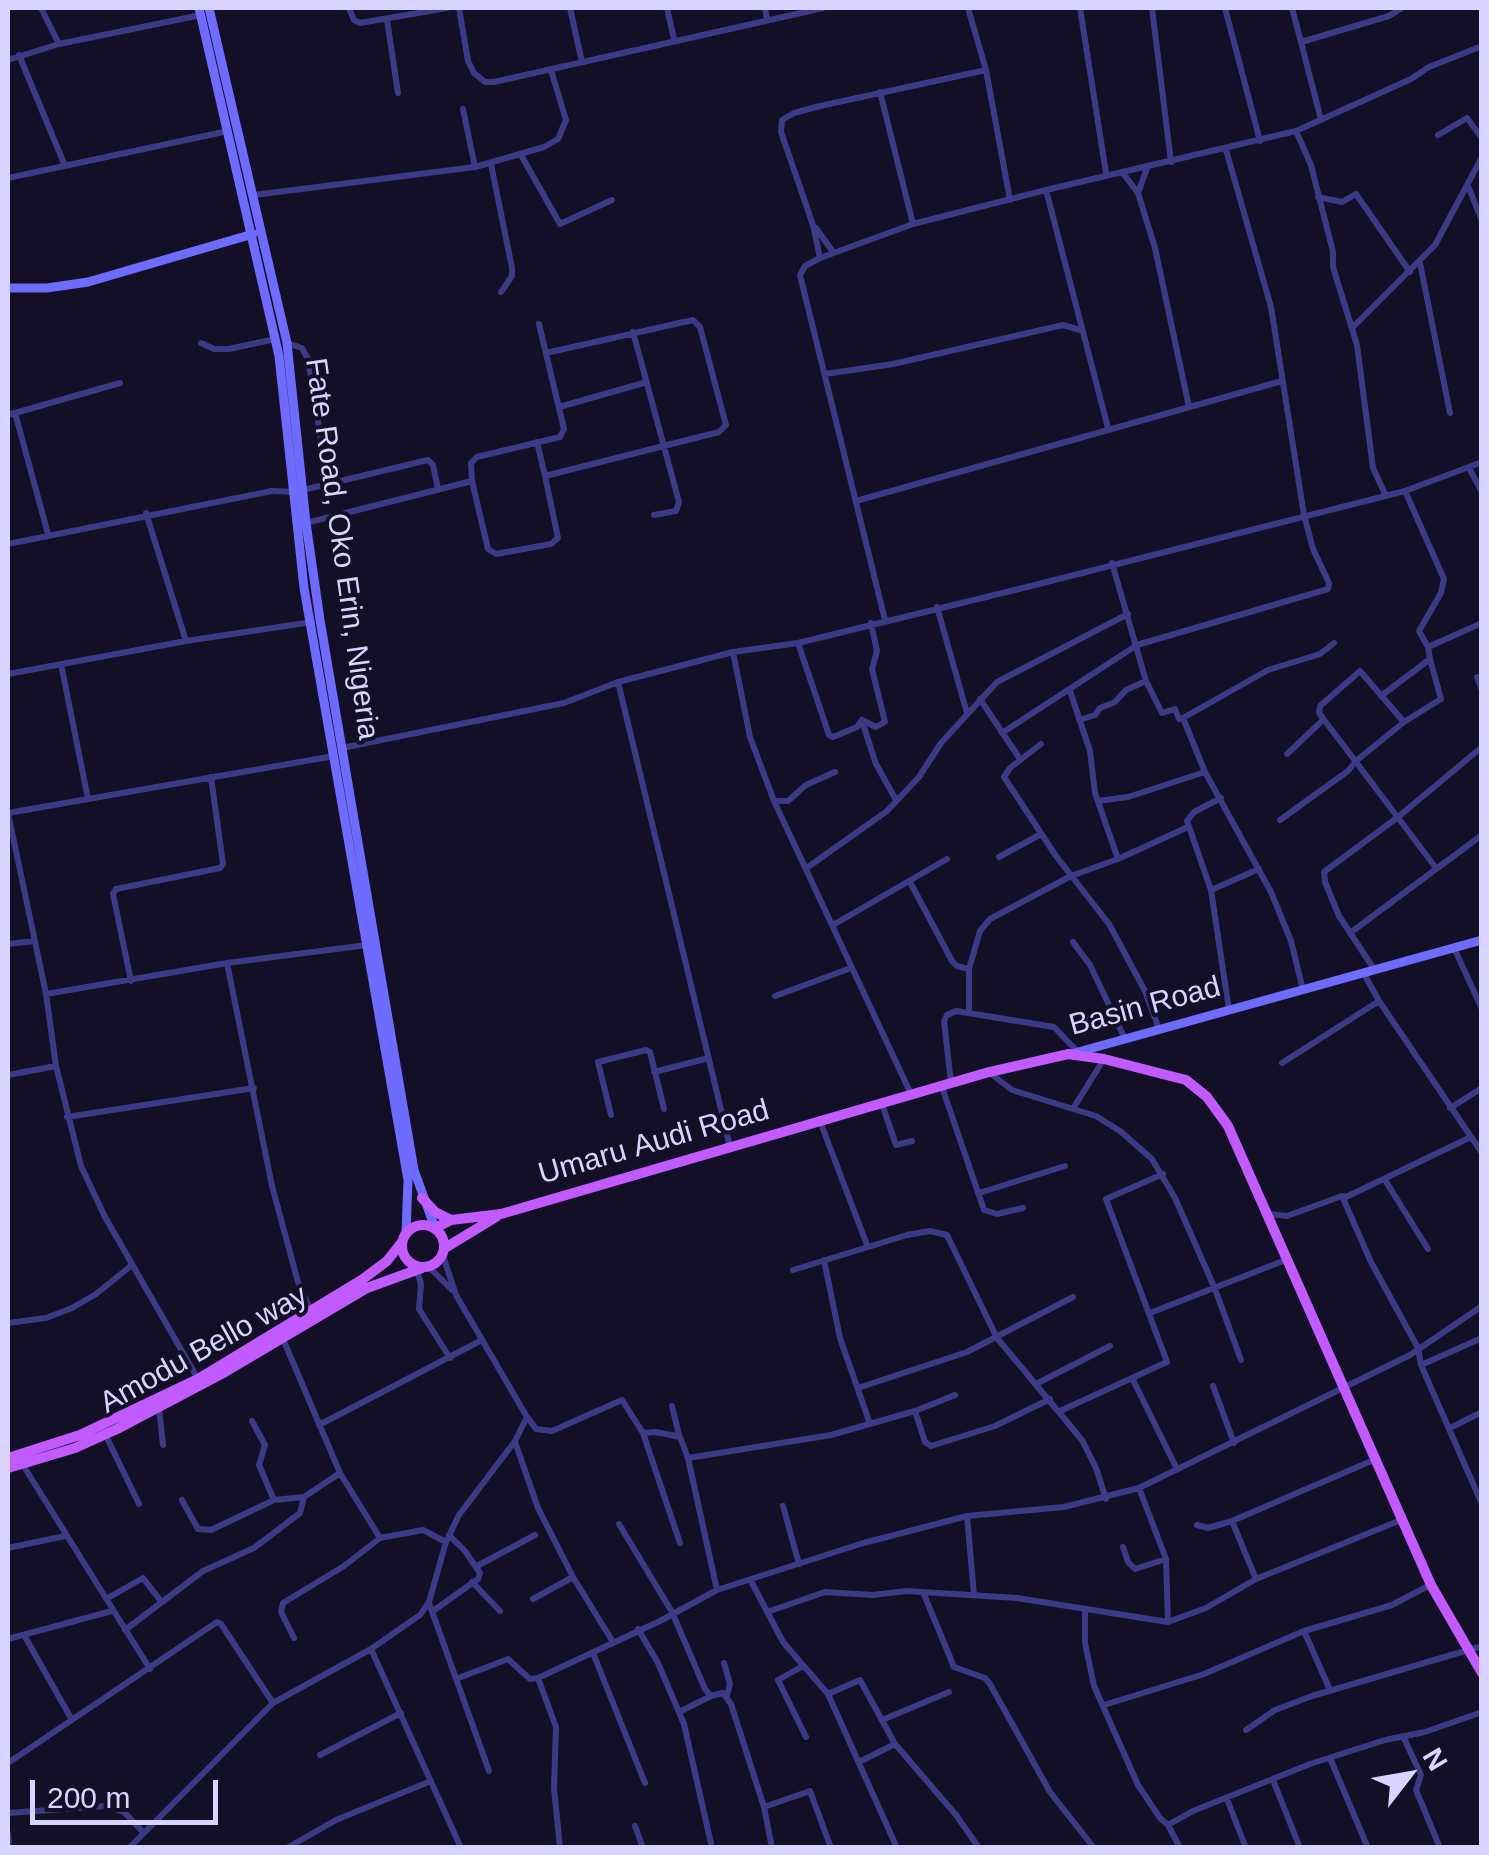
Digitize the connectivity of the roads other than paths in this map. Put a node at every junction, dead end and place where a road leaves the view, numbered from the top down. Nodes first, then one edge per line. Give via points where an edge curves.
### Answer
1 (41, 8) edge
2 (349, 8) edge
3 (446, 8) edge
4 (459, 8) edge
5 (570, 8) edge
6 (667, 8) edge
7 (765, 8) edge
8 (819, 8) edge
9 (968, 8) edge
10 (1080, 8) edge
11 (1152, 8) edge
12 (1225, 8) edge
13 (1292, 8) edge
14 (1397, 8) edge
15 (203, 10) edge
16 (388, 20) junction
17 (768, 20) junction
18 (674, 39) junction
19 (1301, 42) junction
20 (59, 44) junction
21 (1482, 46) edge
22 (19, 55) junction
23 (8, 60) edge
24 (582, 62) junction
25 (552, 70) junction
26 (986, 70) junction
27 (880, 92) junction
28 (398, 93) dead end
29 (463, 109) dead end
30 (1321, 120) junction
31 (229, 130) junction
32 (1296, 132) junction
33 (1438, 135) dead end
34 (1482, 138) edge
35 (1260, 141) junction
36 (1226, 150) junction
37 (522, 155) junction
38 (1482, 158) edge
39 (1171, 162) junction
40 (491, 164) junction
41 (65, 166) junction
42 (475, 167) junction
43 (1147, 168) junction
44 (1122, 172) junction
45 (1106, 174) junction
46 (8, 178) edge
47 (1468, 187) junction
48 (1046, 190) junction
49 (1138, 192) junction
50 (254, 195) junction
51 (1317, 196) junction
52 (612, 200) dead end
53 (1010, 200) junction
54 (1482, 221) edge
55 (913, 224) junction
56 (813, 225) junction
57 (253, 234) junction
58 (833, 252) junction
59 (820, 258) junction
60 (1420, 262) junction
61 (1410, 272) junction
62 (8, 288) edge
63 (501, 292) dead end
64 (1075, 313) junction
65 (539, 324) dead end
66 (1063, 325) junction
67 (1352, 328) junction
68 (1080, 330) junction
69 (633, 332) junction
70 (276, 339) junction
71 (201, 343) dead end
72 (287, 343) junction
73 (546, 352) junction
74 (825, 374) junction
75 (647, 382) junction
76 (1282, 382) junction
77 (120, 383) dead end
78 (558, 406) junction
79 (1189, 407) junction
80 (11, 414) edge
81 (1450, 414) dead end
82 (1108, 428) junction
83 (537, 442) junction
84 (664, 446) junction
85 (1482, 462) edge
86 (1469, 468) junction
87 (545, 476) junction
88 (472, 481) junction
89 (328, 484) junction
90 (438, 489) junction
91 (298, 491) junction
92 (1405, 491) junction
93 (1482, 492) edge
94 (1384, 494) junction
95 (856, 500) junction
96 (146, 514) junction
97 (654, 515) dead end
98 (1304, 515) junction
99 (306, 523) junction
100 (48, 534) junction
101 (8, 544) edge
102 (1112, 563) junction
103 (937, 607) junction
104 (1128, 614) junction
105 (885, 620) junction
106 (314, 621) junction
107 (871, 623) junction
108 (1482, 623) edge
109 (186, 641) junction
110 (798, 643) junction
111 (1334, 643) dead end
112 (1137, 645) junction
113 (1428, 646) junction
114 (733, 652) junction
115 (1430, 658) junction
116 (61, 664) junction
117 (8, 674) edge
118 (1477, 677) dead end
119 (1146, 681) junction
120 (618, 682) junction
121 (1482, 690) edge
122 (1070, 691) junction
123 (1381, 696) junction
124 (980, 698) junction
125 (967, 713) junction
126 (1183, 718) junction
127 (862, 720) junction
128 (1079, 720) junction
129 (1324, 720) junction
130 (1404, 722) junction
131 (1002, 732) junction
132 (1041, 744) dead end
133 (1482, 747) edge
134 (338, 752) junction
135 (1287, 754) dead end
136 (1020, 759) junction
137 (1356, 761) junction
138 (835, 772) dead end
139 (1206, 772) junction
140 (210, 777) junction
141 (1221, 798) junction
142 (88, 799) junction
143 (896, 800) junction
144 (774, 801) junction
145 (1098, 801) junction
146 (8, 813) edge
147 (1398, 817) junction
148 (1280, 820) dead end
149 (1188, 827) junction
150 (1041, 834) junction
151 (1482, 834) edge
152 (999, 857) dead end
153 (948, 859) dead end
154 (1118, 859) junction
155 (808, 867) junction
156 (1436, 868) junction
157 (1259, 869) junction
158 (1071, 876) junction
159 (910, 882) junction
160 (1210, 890) junction
161 (833, 925) junction
162 (1350, 933) junction
163 (1482, 940) edge
164 (35, 941) junction
165 (1073, 942) dead end
166 (8, 944) edge
167 (368, 944) junction
168 (1453, 947) junction
169 (227, 963) junction
170 (851, 968) junction
171 (969, 969) junction
172 (1368, 970) junction
173 (131, 981) junction
174 (1303, 990) junction
175 (46, 994) junction
176 (775, 996) dead end
177 (1378, 1001) junction
178 (1482, 1009) edge
179 (969, 1010) junction
180 (1229, 1010) junction
181 (1159, 1029) junction
182 (1125, 1039) junction
183 (1073, 1053) junction
184 (709, 1058) junction
185 (1104, 1060) junction
186 (1282, 1063) dead end
187 (56, 1066) junction
188 (654, 1072) junction
189 (989, 1072) junction
190 (8, 1075) edge
191 (946, 1086) junction
192 (254, 1088) junction
193 (1482, 1088) edge
194 (912, 1096) junction
195 (882, 1104) junction
196 (1074, 1108) junction
197 (1450, 1108) junction
198 (664, 1109) dead end
199 (611, 1115) dead end
200 (67, 1118) junction
201 (820, 1121) junction
202 (1471, 1138) junction
203 (912, 1140) dead end
204 (730, 1148) junction
205 (1482, 1152) edge
206 (408, 1158) junction
207 (1065, 1166) dead end
208 (1163, 1174) junction
209 (1385, 1180) junction
210 (979, 1194) junction
211 (1342, 1196) junction
212 (422, 1198) junction
213 (1024, 1208) dead end
214 (501, 1214) junction
215 (1269, 1214) junction
216 (451, 1220) junction
217 (435, 1228) junction
218 (404, 1238) junction
219 (867, 1245) junction
220 (1428, 1250) dead end
221 (444, 1252) junction
222 (1289, 1258) junction
223 (824, 1260) junction
224 (132, 1266) junction
225 (422, 1268) junction
226 (792, 1270) dead end
227 (1215, 1288) junction
228 (456, 1294) junction
229 (1073, 1296) dead end
230 (1482, 1306) edge
231 (311, 1311) junction
232 (1150, 1312) junction
233 (8, 1323) edge
234 (282, 1338) junction
235 (997, 1338) junction
236 (1482, 1338) edge
237 (482, 1340) junction
238 (1110, 1346) dead end
239 (1418, 1348) junction
240 (450, 1358) junction
241 (1241, 1360) dead end
242 (1421, 1365) junction
243 (1133, 1380) junction
244 (200, 1382) junction
245 (1036, 1384) junction
246 (1212, 1386) dead end
247 (1345, 1387) junction
248 (858, 1388) junction
249 (955, 1395) dead end
250 (1050, 1399) junction
251 (672, 1406) dead end
252 (159, 1408) junction
253 (915, 1411) junction
254 (1060, 1411) junction
255 (1482, 1412) edge
256 (527, 1417) junction
257 (252, 1421) dead end
258 (870, 1424) junction
259 (319, 1425) junction
260 (1450, 1428) junction
261 (105, 1434) junction
262 (643, 1434) junction
263 (680, 1437) junction
264 (515, 1441) junction
265 (1234, 1443) junction
266 (163, 1445) dead end
267 (8, 1458) edge
268 (688, 1458) junction
269 (1377, 1459) junction
270 (22, 1464) junction
271 (8, 1468) edge
272 (1177, 1469) junction
273 (340, 1473) junction
274 (1139, 1488) junction
275 (304, 1498) junction
276 (1106, 1499) junction
277 (182, 1500) dead end
278 (274, 1500) junction
279 (139, 1504) dead end
280 (1482, 1504) edge
281 (783, 1506) dead end
282 (967, 1516) junction
283 (1403, 1520) junction
284 (1232, 1521) junction
285 (618, 1524) dead end
286 (1197, 1524) dead end
287 (536, 1535) dead end
288 (64, 1536) junction
289 (380, 1538) junction
290 (447, 1539) junction
291 (680, 1544) dead end
292 (8, 1548) edge
293 (1122, 1548) dead end
294 (1166, 1559) junction
295 (799, 1564) junction
296 (477, 1566) junction
297 (573, 1577) junction
298 (1256, 1579) junction
299 (751, 1581) junction
300 (472, 1582) junction
301 (1431, 1585) junction
302 (717, 1590) junction
303 (923, 1592) junction
304 (974, 1595) junction
305 (106, 1599) junction
306 (533, 1599) dead end
307 (160, 1600) junction
308 (429, 1602) junction
309 (1085, 1608) junction
310 (112, 1611) junction
311 (433, 1611) junction
312 (500, 1611) dead end
313 (672, 1612) junction
314 (767, 1612) junction
315 (1168, 1622) junction
316 (638, 1629) junction
317 (125, 1630) junction
318 (1304, 1631) junction
319 (24, 1635) junction
320 (294, 1638) dead end
321 (8, 1639) edge
322 (613, 1642) junction
323 (1476, 1647) edge
324 (371, 1649) junction
325 (592, 1652) junction
326 (724, 1663) dead end
327 (803, 1666) junction
328 (150, 1669) junction
329 (1482, 1673) edge
330 (538, 1678) junction
331 (456, 1680) junction
332 (1330, 1690) junction
333 (950, 1692) dead end
334 (828, 1694) junction
335 (711, 1696) junction
336 (727, 1696) junction
337 (273, 1703) junction
338 (1104, 1705) junction
339 (679, 1712) junction
340 (1482, 1712) edge
341 (401, 1713) junction
342 (72, 1720) junction
343 (882, 1720) junction
344 (1246, 1730) dead end
345 (1403, 1736) junction
346 (806, 1737) dead end
347 (895, 1744) junction
348 (320, 1755) dead end
349 (1330, 1758) junction
350 (8, 1762) edge
351 (859, 1762) junction
352 (489, 1771) dead end
353 (1273, 1780) junction
354 (432, 1782) junction
355 (645, 1783) dead end
356 (1227, 1798) junction
357 (764, 1808) junction
358 (8, 1813) edge
359 (1168, 1825) junction
360 (635, 1826) dead end
361 (142, 1831) junction
362 (129, 1848) edge
363 (288, 1848) edge
364 (461, 1848) edge
365 (560, 1848) edge
366 (643, 1848) edge
367 (712, 1848) edge
368 (772, 1848) edge
369 (831, 1848) edge
370 (897, 1848) edge
371 (978, 1848) edge
372 (1094, 1848) edge
373 (1180, 1848) edge
374 (1246, 1848) edge
375 (1300, 1848) edge
376 (1368, 1848) edge
377 (1440, 1848) edge

1 - 20 street
2 - 16 street via 360,23
3 - 16 street
4 - 25 street via 468,61 485,82
5 - 24 street
6 - 18 street
7 - 17 street
8 - 17 street
9 - 26 street
10 - 45 street
11 - 39 street
12 - 35 street
13 - 19 street
14 - 19 street
15 - 20 street
15 - 31 street, Fate Road, Oko Erin, Nigeria
15 - 50 street, Fate Road, Oko Erin, Nigeria
16 - 28 street
17 - 18 street
18 - 24 street
19 - 30 street
20 - 22 street
21 - 30 street
22 - 23 street
22 - 41 street
24 - 25 street
25 - 37 street via 564,104 563,130 558,139
26 - 27 street
26 - 53 street
27 - 55 street
27 - 56 street via 782,120
29 - 42 street
30 - 32 street
31 - 41 street
31 - 57 street, Fate Road, Oko Erin, Nigeria
32 - 35 street
32 - 51 street
33 - 34 street via 1467,118
35 - 36 street
36 - 39 street
36 - 76 street via 1271,307
37 - 40 street
37 - 52 street via 560,224
38 - 47 street
39 - 43 street
40 - 42 street
40 - 63 street via 512,268
41 - 46 street
42 - 50 street
43 - 44 street
43 - 49 street
44 - 45 street
44 - 49 street
45 - 48 street
47 - 54 street
47 - 60 street
48 - 53 street
48 - 64 street
49 - 79 street
50 - 72 street, Fate Road, Oko Erin, Nigeria
51 - 61 street via 1342,202 1356,194
51 - 67 street
53 - 55 street
55 - 58 street
56 - 58 street
56 - 59 street
57 - 62 street via 88,282
57 - 70 street, Fate Road, Oko Erin, Nigeria
58 - 59 street
59 - 74 street via 800,275
60 - 61 street
60 - 81 street
61 - 67 street
64 - 66 street
64 - 68 street
65 - 73 street
66 - 68 street
66 - 74 street
67 - 94 street via 1373,468
68 - 82 street
69 - 73 street
69 - 75 street
69 - 84 street via 689,320 700,327 726,426
70 - 71 street via 228,349
70 - 91 street, Fate Road, Oko Erin, Nigeria
72 - 89 street via 302,348 308,359
72 - 91 street, Fate Road, Oko Erin, Nigeria
73 - 78 street
74 - 95 street
75 - 78 street
75 - 84 street
76 - 79 street
76 - 98 street
77 - 80 street
78 - 83 street via 563,434
79 - 82 street
80 - 100 street
82 - 95 street
83 - 87 street
83 - 88 street via 477,457
84 - 87 street
84 - 97 street via 679,507
85 - 86 street
86 - 92 street
86 - 93 street
87 - 88 street via 558,538 496,554 488,549
88 - 90 street
89 - 90 street via 428,460
89 - 91 street
90 - 99 street
91 - 96 street
91 - 99 street, Fate Road, Oko Erin, Nigeria
91 - 106 street, Fate Road, Oko Erin, Nigeria
92 - 94 street
92 - 113 street via 1444,579 1419,631
94 - 98 street
95 - 105 street
96 - 100 street
96 - 109 street
98 - 102 street
98 - 112 street via 1328,589
99 - 106 street, Fate Road, Oko Erin, Nigeria
100 - 101 street
102 - 103 street
102 - 104 street
103 - 105 street
103 - 125 street
104 - 112 street
104 - 124 street via 998,682
105 - 107 street
106 - 109 street
106 - 134 street, Fate Road, Oko Erin, Nigeria
107 - 110 street
107 - 127 street via 878,652 872,669 885,722 876,727
108 - 113 street
109 - 116 street
110 - 114 street
110 - 127 street via 829,735
111 - 126 street via 1268,670
112 - 119 street
112 - 122 street
113 - 115 street
114 - 120 street
114 - 144 street via 750,737
115 - 123 street
115 - 130 street via 1441,699
116 - 117 street
116 - 142 street
118 - 121 street
119 - 126 street via 1162,712 1174,709
119 - 128 street
120 - 134 street via 564,703
120 - 184 street
122 - 128 street
122 - 131 street
123 - 129 street via 1360,671 1320,706
123 - 130 street
124 - 125 street
124 - 131 street
125 - 143 street
126 - 139 street
127 - 143 street
128 - 145 street
129 - 135 street
129 - 137 street
130 - 137 street
131 - 136 street
132 - 136 street
133 - 147 street
134 - 140 street
134 - 167 street, Fate Road, Oko Erin, Nigeria
134 - 206 street, Fate Road, Oko Erin, Nigeria
136 - 150 street via 1004,776
137 - 147 street
137 - 148 street
138 - 144 street via 788,801
139 - 141 street
139 - 145 street
140 - 142 street
140 - 173 street via 220,868 113,894
141 - 149 street via 1194,812
141 - 157 street
142 - 146 street
143 - 155 street
144 - 155 street
145 - 154 street
146 - 164 street
147 - 156 street
147 - 162 street via 1324,872
149 - 154 street
149 - 160 street
150 - 152 street
150 - 158 street
151 - 156 street
153 - 159 street
154 - 158 street
155 - 161 street
156 - 162 street
157 - 160 street
157 - 174 street via 1291,941
158 - 171 street via 984,924
158 - 181 street via 1109,924
159 - 161 street
159 - 171 street via 952,961
160 - 180 street
161 - 170 street
162 - 172 street
163 - 168 street, Basin Road
164 - 166 street
164 - 175 street
165 - 182 street
167 - 169 street
167 - 206 street, Fate Road, Oko Erin, Nigeria
168 - 172 street, Basin Road
168 - 178 street
169 - 173 street
169 - 192 street
170 - 176 street
170 - 194 street
171 - 179 street
172 - 174 street, Basin Road
172 - 177 street
173 - 175 street
174 - 180 street, Basin Road
175 - 187 street
177 - 186 street
177 - 197 street
179 - 183 street via 1054,1027
179 - 191 street via 947,1015 944,1022
180 - 181 street, Basin Road
181 - 182 street, Basin Road
182 - 183 street, Basin Road
183 - 185 main road
183 - 189 main road, Basin Road
184 - 188 street
184 - 204 street
185 - 196 street
185 - 215 main road via 1186,1080 1207,1096
187 - 190 street
187 - 200 street
188 - 198 street
188 - 199 street via 646,1050 598,1062
189 - 191 main road, Basin Road
189 - 196 street via 1012,1090
191 - 194 main road, Basin Road
191 - 210 street
192 - 200 street
192 - 231 street via 272,1186
193 - 197 street
194 - 195 main road, Basin Road
195 - 201 main road, Basin Road
195 - 203 street via 896,1144
196 - 208 street via 1120,1131
197 - 202 street
200 - 224 street via 81,1166
201 - 204 main road, Umaru Audi Road
201 - 219 street
202 - 205 street
202 - 209 street
204 - 214 main road, Umaru Audi Road
206 - 212 street
206 - 218 street
207 - 210 street
208 - 227 street
208 - 232 street via 1106,1200
209 - 211 street
209 - 220 street
210 - 213 street via 992,1214
211 - 215 street via 1287,1216
211 - 239 street
212 - 216 main road
212 - 217 street
214 - 216 main road
214 - 221 main road
215 - 222 main road
216 - 217 main road
217 - 218 main road via 416,1225
217 - 221 main road
218 - 225 main road via 406,1259
218 - 231 main road, Amodu Bello way via 377,1270
219 - 223 street
219 - 235 street via 930,1231 947,1235
221 - 225 main road
221 - 228 street
222 - 227 street
222 - 247 main road
223 - 226 street
223 - 248 street
224 - 233 street via 72,1308
224 - 244 street
225 - 228 street
225 - 234 main road, Amodu Bello way via 366,1288
225 - 240 street via 419,1309
227 - 232 street
227 - 241 street
228 - 237 street
229 - 235 street
230 - 239 street
231 - 244 main road, Amodu Bello way
232 - 243 street via 1167,1362
234 - 244 main road, Amodu Bello way
234 - 259 street
235 - 245 street
235 - 248 street
236 - 242 street
237 - 240 street
237 - 256 street
238 - 245 street
239 - 242 street
239 - 247 street
240 - 259 street
242 - 260 street
243 - 254 street
243 - 272 street
244 - 252 main road, Amodu Bello way
244 - 267 main road, Amodu Bello way via 58,1444
245 - 250 street
246 - 265 street
247 - 265 street
247 - 269 main road
248 - 258 street
249 - 253 street
250 - 253 street via 931,1446
250 - 254 street
251 - 263 street
252 - 261 main road, Amodu Bello way
252 - 266 street
253 - 258 street
254 - 276 street via 1096,1468
255 - 260 street
256 - 262 street via 536,1429 552,1431 622,1400
256 - 264 street
257 - 278 street via 265,1445 259,1465
258 - 268 street
259 - 273 street
260 - 280 street
261 - 270 main road, Amodu Bello way
261 - 279 street
262 - 263 street
262 - 291 street
263 - 268 street
264 - 290 street
264 - 297 street via 538,1508
265 - 272 street
268 - 302 street
269 - 283 main road
269 - 284 street
270 - 271 main road, Amodu Bello way
270 - 288 street
272 - 274 street
273 - 275 street
273 - 289 street
274 - 276 street
274 - 294 street
275 - 278 street
275 - 307 street via 300,1513 254,1548 203,1570
276 - 282 street
277 - 278 street via 204,1531
281 - 295 street
282 - 295 street
282 - 304 street
283 - 298 street
283 - 301 main road
284 - 286 street
284 - 298 street
285 - 313 street
287 - 296 street
288 - 292 street
288 - 305 street
289 - 290 street via 423,1530
289 - 320 street via 283,1603
290 - 296 street
290 - 308 street
293 - 294 street via 1134,1569
294 - 315 street
295 - 299 street
296 - 300 street
297 - 306 street
297 - 322 street
298 - 315 street
299 - 302 street
299 - 314 street
300 - 311 street
300 - 312 street
301 - 318 street via 1392,1605
301 - 323 main road
302 - 313 street
303 - 304 street
303 - 314 street via 825,1592
303 - 372 street via 954,1667 990,1684 1050,1792
304 - 309 street
305 - 307 street via 143,1578
305 - 310 street
307 - 317 street
308 - 311 street
308 - 324 street via 420,1616
309 - 315 street
309 - 338 street via 1088,1667
310 - 317 street
310 - 319 street
311 - 331 street
313 - 316 street
313 - 335 street
314 - 327 street
316 - 322 street
316 - 339 street
317 - 328 street
318 - 332 street
318 - 338 street via 1204,1674
319 - 321 street
319 - 342 street
322 - 325 street
323 - 329 main road
323 - 332 street
324 - 337 street
324 - 341 street
325 - 330 street
325 - 355 street
326 - 336 street
327 - 334 street
327 - 346 street via 778,1680
328 - 337 street via 216,1622
328 - 342 street
330 - 331 street via 508,1658
330 - 365 street via 556,1727
331 - 352 street
332 - 344 street via 1275,1710
333 - 343 street
334 - 343 street via 860,1680
334 - 351 street
335 - 336 street
335 - 339 street
336 - 357 street
337 - 361 street
338 - 359 street via 1138,1785
339 - 367 street
340 - 345 street
341 - 348 street
341 - 354 street
342 - 350 street
343 - 347 street
345 - 349 street
345 - 377 street
347 - 351 street
347 - 371 street
349 - 353 street
349 - 376 street
351 - 370 street
353 - 356 street
353 - 375 street
354 - 363 street via 336,1820
354 - 364 street
356 - 359 street
356 - 374 street
357 - 368 street
357 - 369 street via 810,1791
358 - 361 street via 106,1806 124,1812
359 - 373 street
360 - 366 street
361 - 362 street

